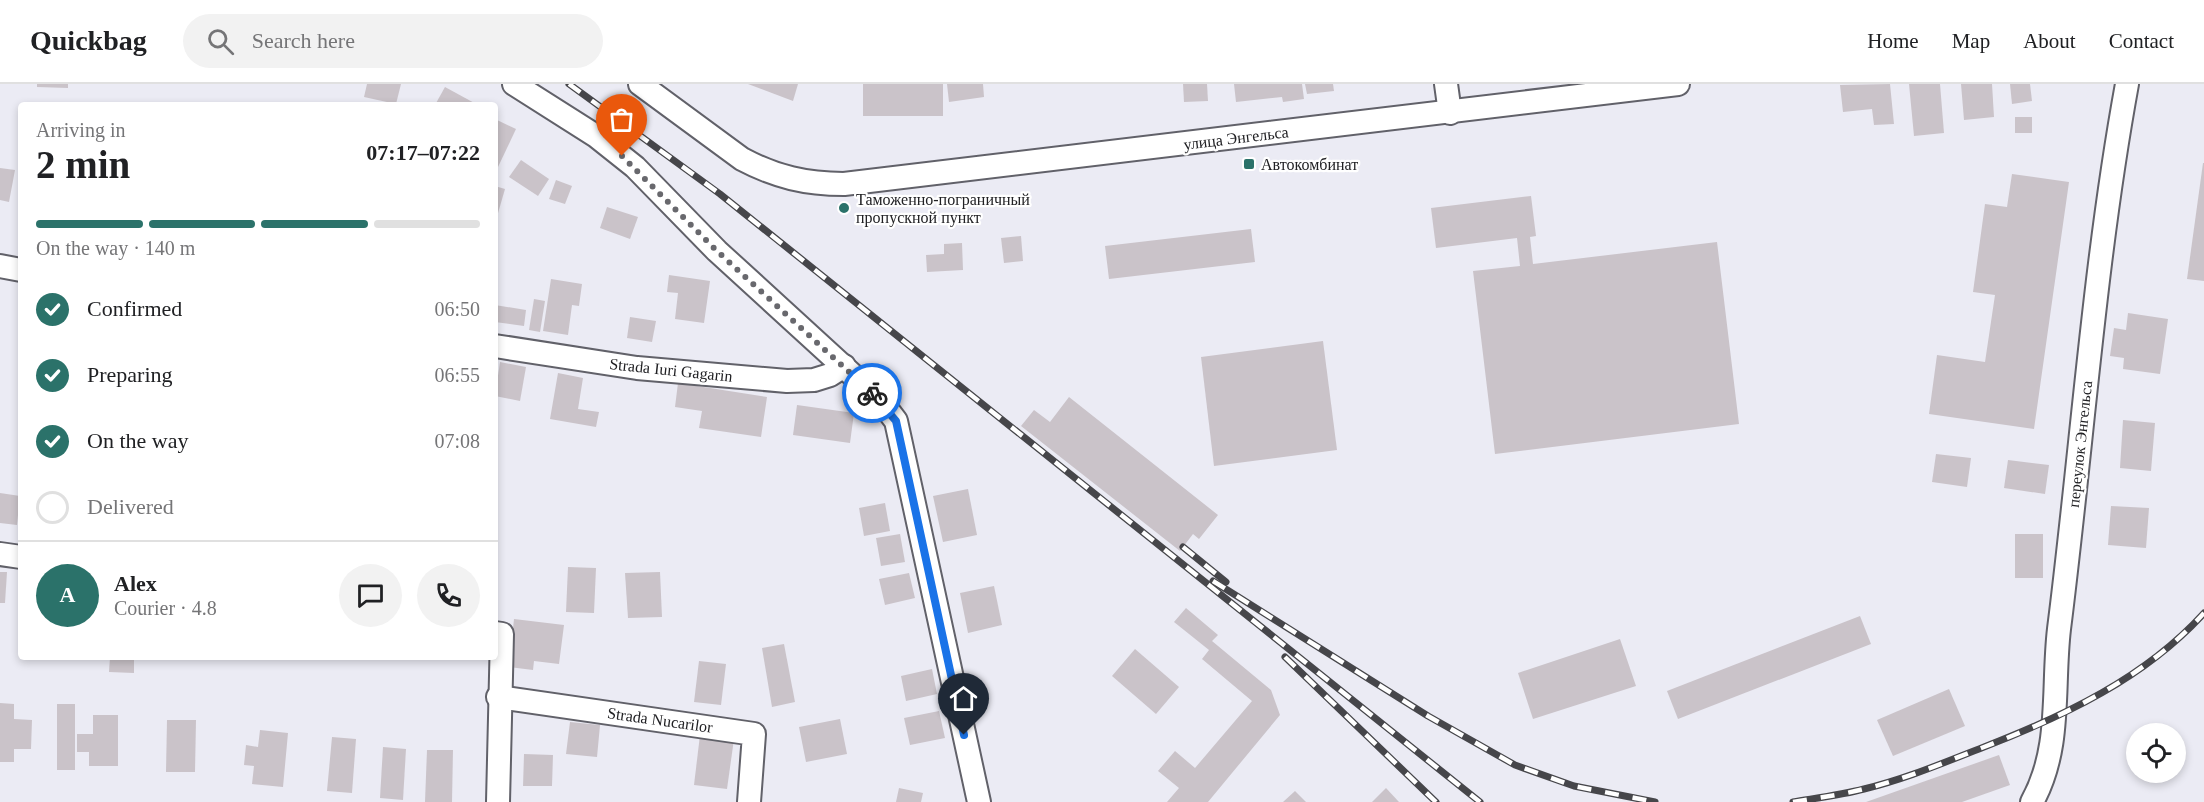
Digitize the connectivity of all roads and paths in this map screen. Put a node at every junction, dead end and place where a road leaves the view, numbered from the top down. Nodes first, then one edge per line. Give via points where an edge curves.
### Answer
1 (514, 84) edge
2 (640, 84) edge
3 (1446, 84) edge
4 (1678, 84) edge
5 (2127, 84) edge
6 (1450, 113) junction
7 (0, 266) edge
8 (18, 269) edge
9 (498, 346) edge
10 (844, 366) junction
11 (0, 554) edge
12 (18, 557) edge
13 (498, 633) edge
14 (498, 697) junction
15 (498, 802) edge
16 (749, 802) edge
17 (979, 802) edge
18 (2032, 802) edge

1 - 10 street via 596,136 635,167 717,251
2 - 6 street, улица Энгельса via 742,159 812,184 844,184
3 - 6 street
4 - 6 street, улица Энгельса
5 - 18 street, переулок Энгельса via 2094,308 2056,660 2052,743 2044,781
7 - 8 street
9 - 10 street, Strada Iuri Gagarin via 637,368 787,381 814,380
10 - 17 street via 896,421
11 - 12 street
13 - 14 street via 502,634
14 - 15 street
14 - 16 street, Strada Nucarilor via 754,734

